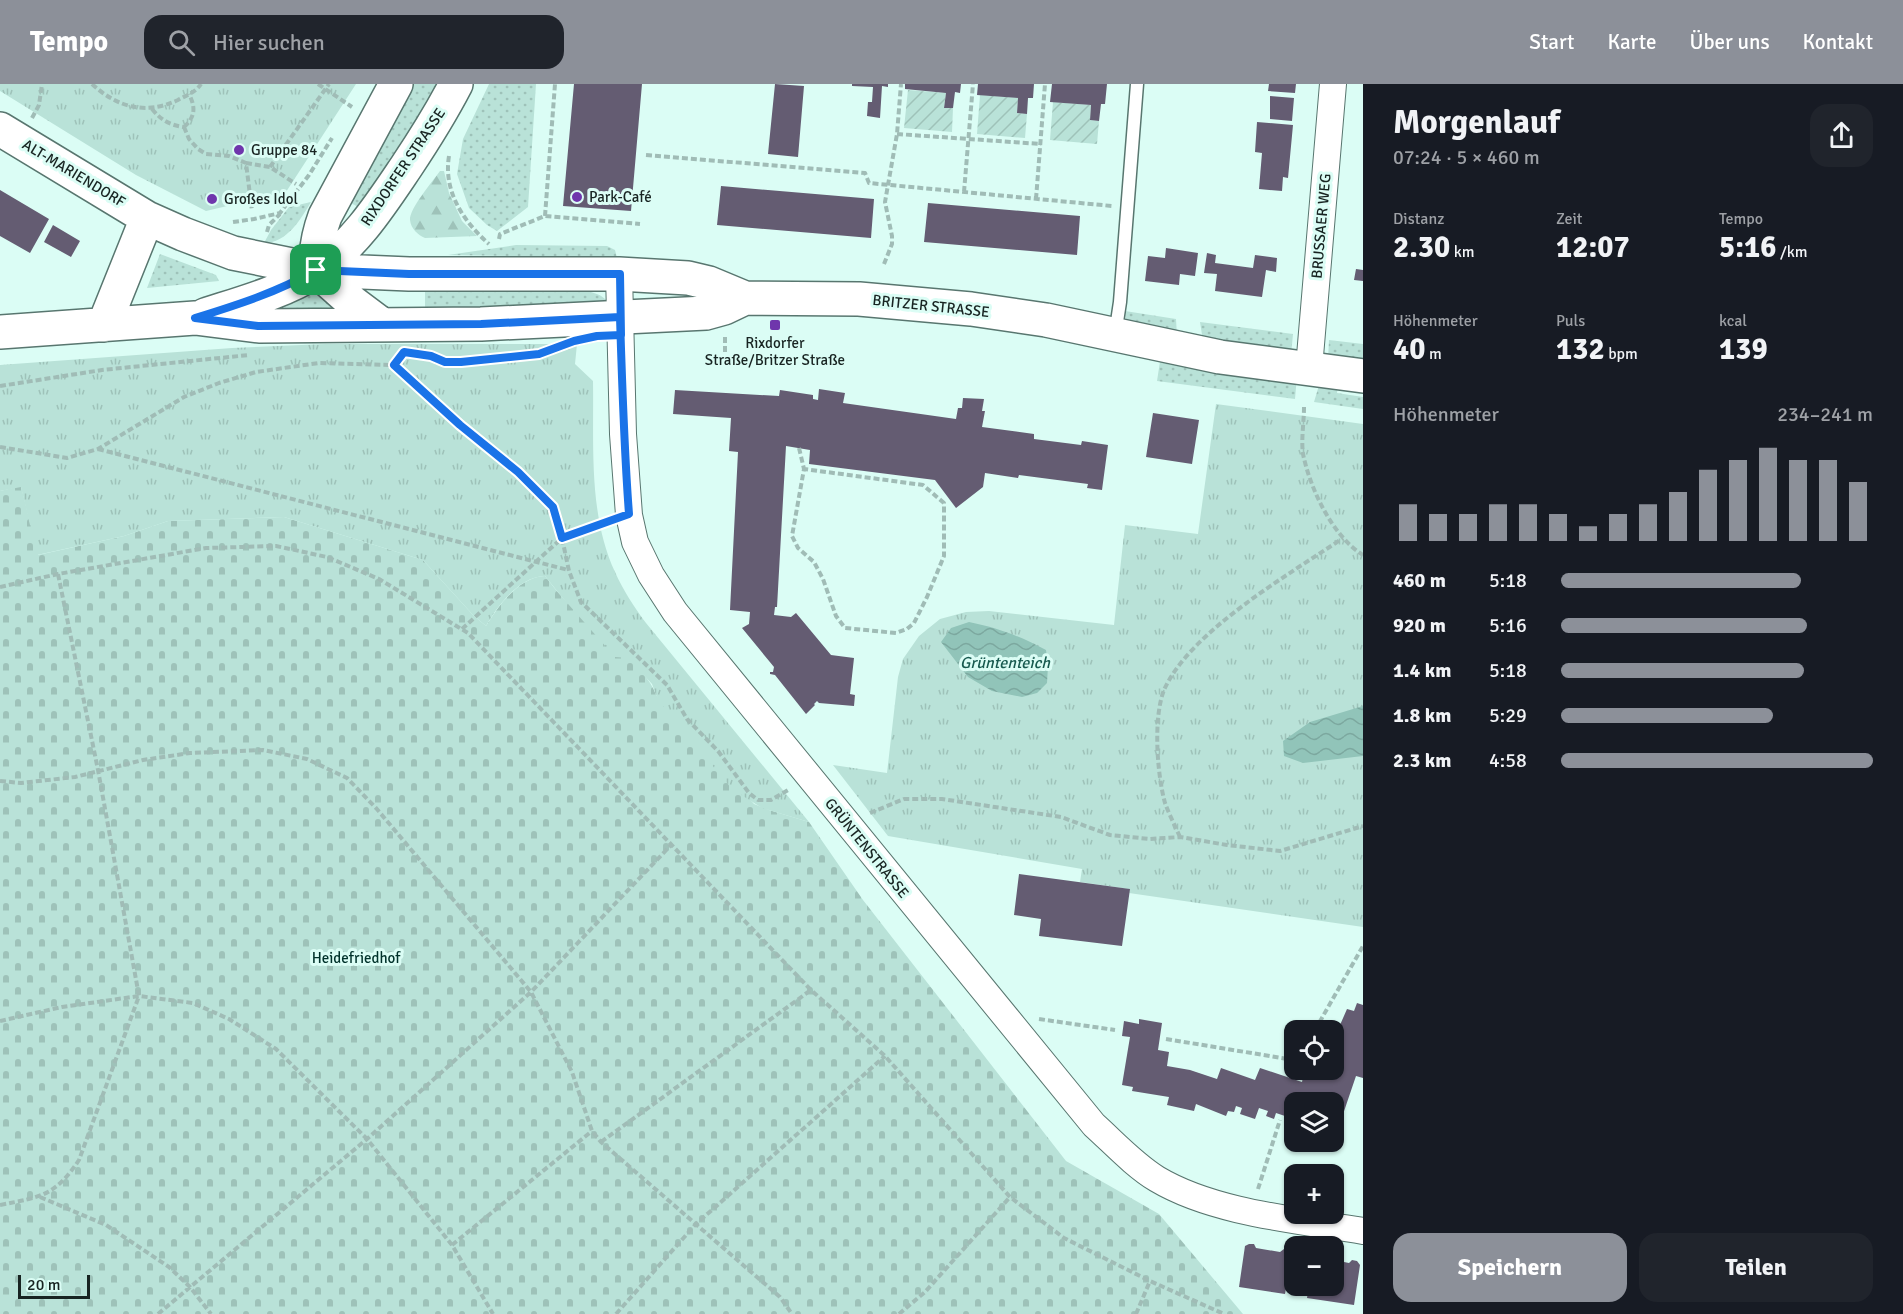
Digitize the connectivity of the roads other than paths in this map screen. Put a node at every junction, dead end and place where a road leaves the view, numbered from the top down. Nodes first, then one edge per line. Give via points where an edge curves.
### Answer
1 (396, 84) edge
2 (456, 84) edge
3 (1137, 84) edge
4 (1333, 84) edge
5 (0, 129) edge
6 (147, 218) junction
7 (316, 270) junction
8 (620, 274) junction
9 (745, 298) junction
10 (620, 317) junction
11 (195, 318) junction
12 (381, 324) junction
13 (104, 325) junction
14 (0, 333) edge
15 (1114, 336) junction
16 (1309, 368) junction
17 (1363, 376) edge
18 (1363, 1231) edge

1 - 7 main road via 325,216 315,251
2 - 7 main road, RIXDORFER STRASSE via 374,214 339,252
3 - 15 lane
4 - 16 street, BRUSSAER WEG
5 - 6 main road, ALT-MARIENDORF
6 - 7 main road, BRITZER STRASSE via 233,253
6 - 13 main road
7 - 8 main road, BRITZER STRASSE
7 - 11 main road, RIXDORFER STRASSE via 289,285
7 - 12 main road
8 - 9 main road, BRITZER STRASSE via 688,278
8 - 10 street, GRÜNTENSTRASSE
9 - 10 main road, BRITZER STRASSE via 706,314
9 - 15 main road, BRITZER STRASSE via 859,298 971,309 1046,320
10 - 12 main road, BRITZER STRASSE
10 - 18 street, GRÜNTENSTRASSE via 629,514 635,542 675,612 1094,1125 1157,1179 1189,1194 1257,1213
11 - 12 main road, BRITZER STRASSE via 258,326
11 - 13 main road, BRITZER STRASSE
13 - 14 main road, BRITZER STRASSE
15 - 16 main road, BRITZER STRASSE via 1220,357
16 - 17 main road, BRITZER STRASSE

